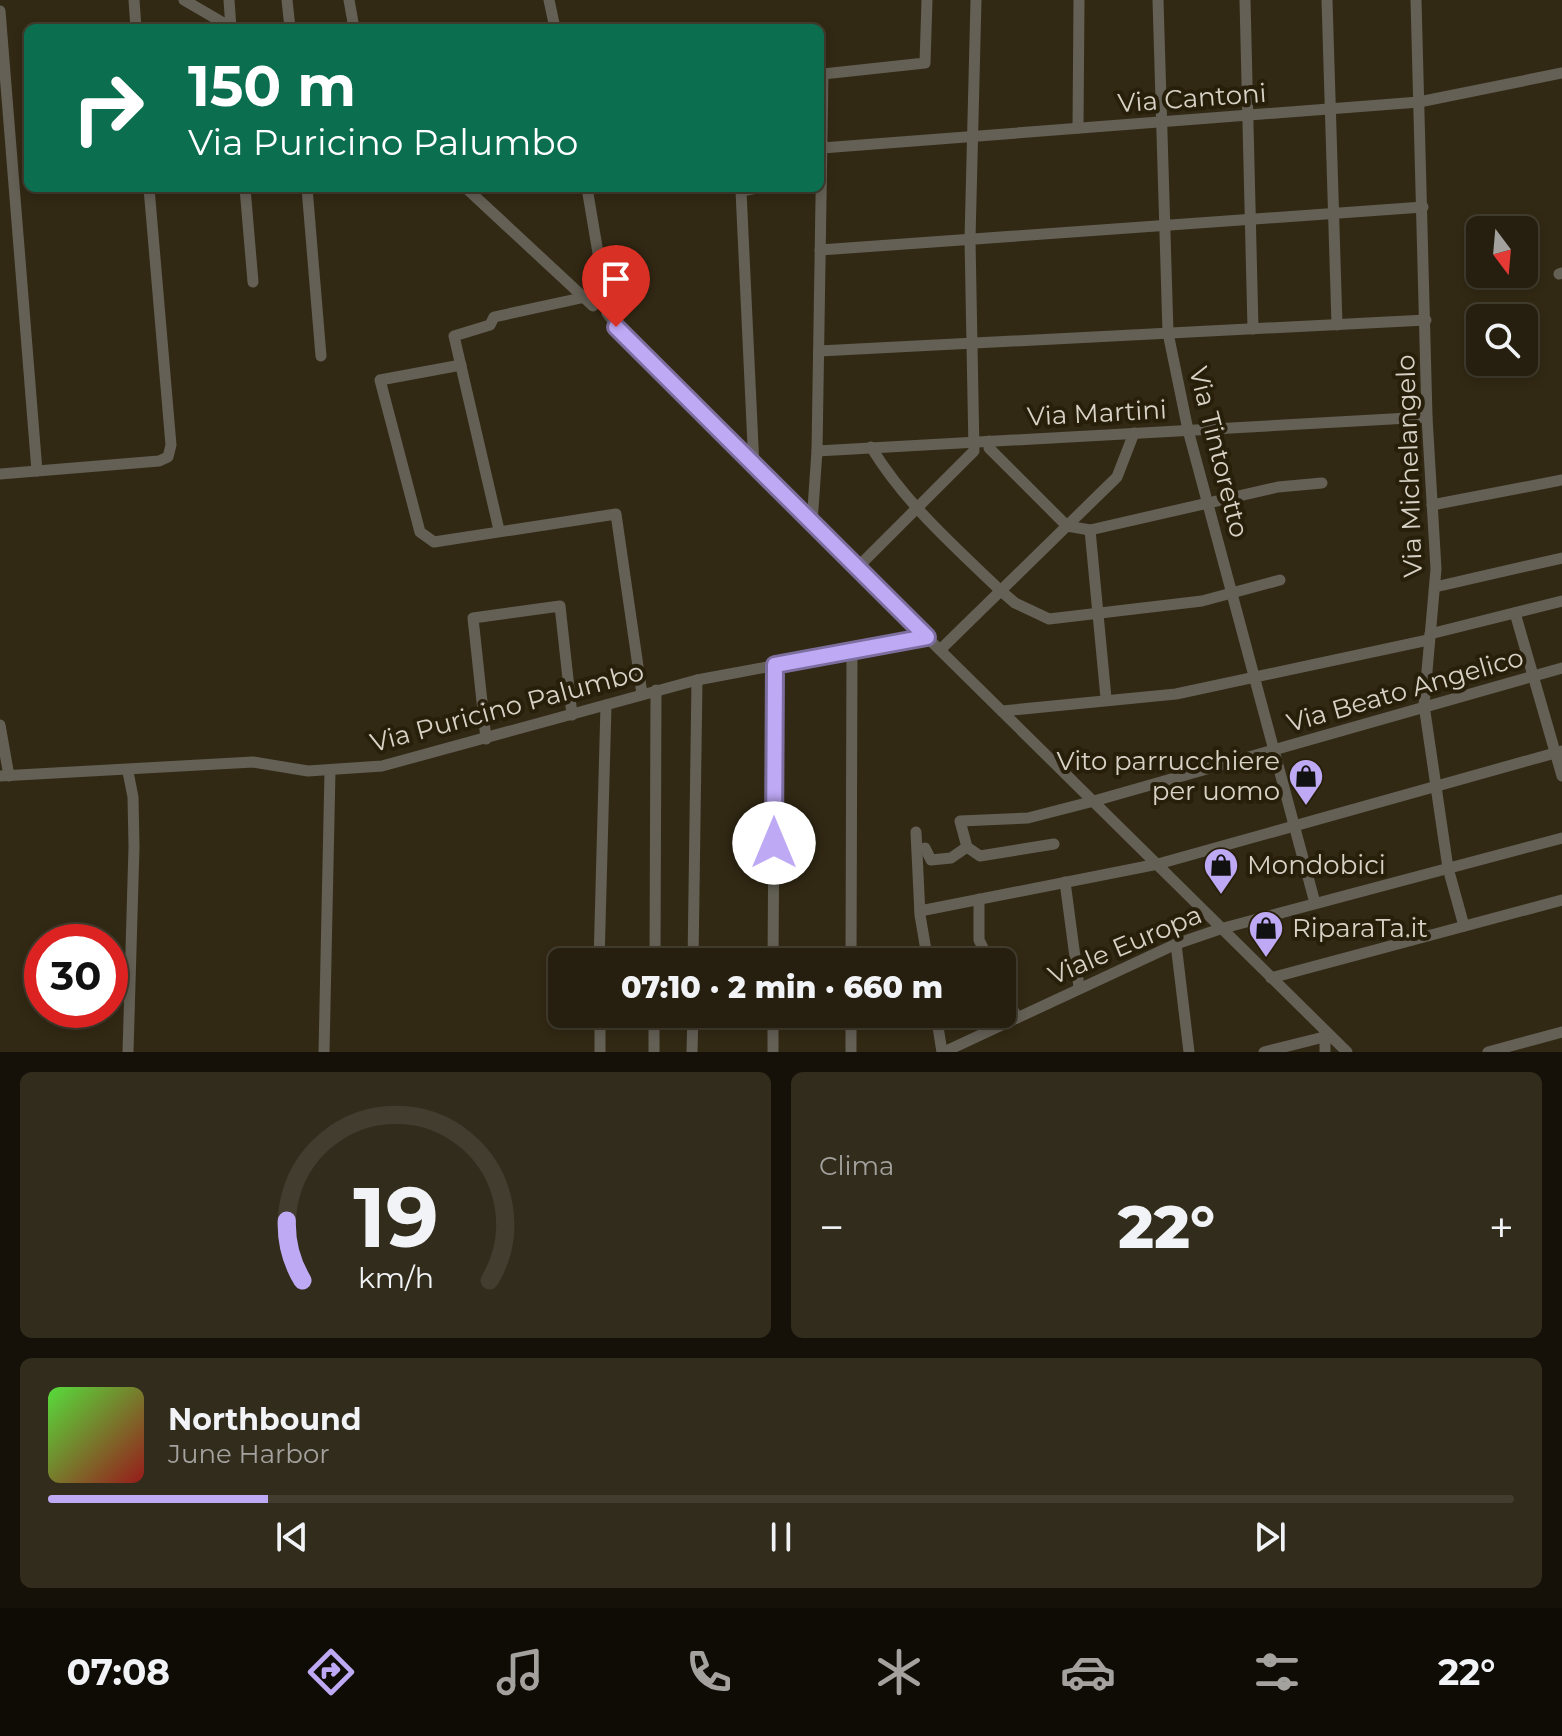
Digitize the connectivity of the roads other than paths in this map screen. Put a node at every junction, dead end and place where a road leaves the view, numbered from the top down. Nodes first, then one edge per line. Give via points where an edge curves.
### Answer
1 (134, 0) edge
2 (184, 0) edge
3 (229, 0) edge
4 (287, 0) edge
5 (349, 0) edge
6 (549, 0) edge
7 (927, 0) edge
8 (976, 0) edge
9 (1079, 0) edge
10 (1158, 0) edge
11 (1245, 0) edge
12 (1327, 0) edge
13 (1416, 0) edge
14 (0, 11) edge
15 (136, 24) edge
16 (225, 24) edge
17 (232, 24) edge
18 (290, 24) edge
19 (353, 24) edge
20 (554, 24) edge
21 (1562, 73) edge
22 (824, 74) edge
23 (1419, 102) junction
24 (1330, 109) junction
25 (1247, 116) junction
26 (1161, 122) junction
27 (1078, 128) junction
28 (972, 137) junction
29 (824, 148) edge
30 (149, 192) edge
31 (245, 192) edge
32 (307, 192) edge
33 (470, 192) edge
34 (588, 192) edge
35 (741, 192) edge
36 (821, 192) edge
37 (1423, 207) junction
38 (1334, 214) junction
39 (1249, 219) junction
40 (1164, 225) junction
41 (970, 239) junction
42 (820, 250) junction
43 (253, 282) dead end
44 (581, 298) junction
45 (606, 307) junction
46 (1426, 320) junction
47 (1337, 325) junction
48 (1253, 329) junction
49 (1168, 333) junction
50 (973, 343) junction
51 (819, 351) junction
52 (321, 356) dead end
53 (461, 365) junction
54 (1427, 417) junction
55 (1188, 430) junction
56 (1134, 433) junction
57 (975, 441) junction
58 (989, 441) junction
59 (871, 447) junction
60 (817, 451) junction
61 (754, 467) junction
62 (37, 471) junction
63 (0, 474) edge
64 (1562, 480) edge
65 (1322, 483) dead end
66 (1208, 502) junction
67 (1432, 505) junction
68 (915, 508) junction
69 (812, 523) junction
70 (1067, 526) junction
71 (499, 530) junction
72 (1090, 530) junction
73 (1562, 558) edge
74 (857, 568) junction
75 (1280, 580) dead end
76 (1435, 587) junction
77 (1001, 591) junction
78 (1231, 593) junction
79 (1562, 601) edge
80 (1515, 613) junction
81 (1098, 614) junction
82 (927, 637) junction
83 (1429, 637) junction
84 (940, 650) junction
85 (852, 651) junction
86 (775, 665) junction
87 (1562, 668) edge
88 (1254, 676) junction
89 (1533, 676) junction
90 (697, 680) junction
91 (656, 690) junction
92 (642, 694) junction
93 (1106, 698) junction
94 (606, 705) junction
95 (1424, 705) junction
96 (1002, 711) junction
97 (572, 715) junction
98 (0, 725) edge
99 (486, 739) junction
100 (1275, 750) junction
101 (1559, 752) edge
102 (330, 771) junction
103 (128, 772) junction
104 (5, 776) edge
105 (1562, 776) edge
106 (1436, 786) junction
107 (1094, 801) junction
108 (1294, 825) junction
109 (916, 832) dead end
110 (1562, 838) edge
111 (1054, 844) dead end
112 (967, 847) junction
113 (925, 848) dead end
114 (1158, 864) junction
115 (1448, 868) junction
116 (1065, 882) junction
117 (979, 899) junction
118 (1562, 900) edge
119 (1315, 903) junction
120 (920, 911) junction
121 (1464, 926) junction
122 (1220, 929) junction
123 (1176, 944) junction
124 (599, 948) edge
125 (655, 948) edge
126 (693, 948) edge
127 (773, 948) edge
128 (851, 948) edge
129 (926, 948) edge
130 (983, 948) edge
131 (1271, 978) junction
132 (1079, 987) junction
133 (1016, 1016) edge
134 (600, 1028) edge
135 (654, 1028) edge
136 (693, 1028) edge
137 (773, 1028) edge
138 (851, 1028) edge
139 (939, 1028) edge
140 (992, 1028) edge
141 (1562, 1032) edge
142 (1324, 1034) junction
143 (128, 1052) edge
144 (324, 1052) edge
145 (600, 1052) edge
146 (654, 1052) edge
147 (692, 1052) edge
148 (773, 1052) edge
149 (851, 1052) edge
150 (943, 1052) edge
151 (1189, 1052) edge
152 (1265, 1052) edge
153 (1325, 1052) edge
154 (1347, 1052) edge
155 (1488, 1052) edge

1 - 15 street
2 - 16 street
3 - 17 street
4 - 18 street
5 - 19 street
6 - 20 street
7 - 22 street via 925,63
8 - 28 street
9 - 27 street
10 - 26 street, Via Tintoretto
11 - 25 street
12 - 24 street
13 - 23 street, Via Michelangelo
14 - 62 street
21 - 23 street, Via Cantoni
23 - 24 street, Via Cantoni
23 - 37 street, Via Michelangelo
24 - 25 street, Via Cantoni
24 - 38 street
25 - 26 street, Via Cantoni
25 - 39 street
26 - 27 street, Via Cantoni
26 - 40 street, Via Tintoretto
27 - 28 street, Via Cantoni
28 - 29 street, Via Cantoni
28 - 41 street
30 - 62 street via 168,457
31 - 43 street
32 - 52 street
33 - 44 street
34 - 45 street
35 - 61 street
36 - 42 street
37 - 38 street
37 - 46 street, Via Michelangelo
38 - 39 street
38 - 47 street
39 - 40 street
39 - 48 street
40 - 41 street
40 - 49 street, Via Tintoretto
41 - 42 street
41 - 50 street
42 - 51 street
44 - 45 street via 597,314
44 - 53 street via 494,317 490,325 454,336
45 - 61 street via 630,344
46 - 47 street
46 - 54 street, Via Michelangelo
47 - 48 street
48 - 49 street
49 - 50 street
49 - 55 street, Via Tintoretto
50 - 51 street
50 - 57 street
51 - 60 street
53 - 71 street
53 - 71 street via 380,380 420,532 434,542
54 - 55 street, Via Martini
54 - 67 street, Via Michelangelo
55 - 56 street, Via Martini
55 - 66 street, Via Tintoretto
56 - 58 street, Via Martini
56 - 70 street via 1117,477
57 - 58 street, Via Martini
57 - 59 street, Via Martini
57 - 68 street via 974,451
58 - 70 street via 989,448
59 - 60 street, Via Martini
59 - 68 street
60 - 69 street
61 - 69 street
62 - 63 street
64 - 67 street
65 - 66 street
66 - 72 street
66 - 78 street, Via Tintoretto
67 - 76 street, Via Michelangelo
68 - 74 street
68 - 77 street
69 - 74 street
70 - 72 street
70 - 77 street
71 - 92 street via 616,514
72 - 81 street
73 - 76 street
74 - 82 street
75 - 78 street
76 - 83 street, Via Michelangelo
77 - 81 street via 1049,619
77 - 84 street
78 - 81 street
78 - 88 street, Via Tintoretto
79 - 80 street
80 - 83 street
80 - 89 street
81 - 93 street
82 - 84 street
82 - 85 street, Via Puricino Palumbo
83 - 88 street
83 - 95 street, Via Michelangelo
84 - 96 street
85 - 86 street, Via Puricino Palumbo
85 - 128 street
86 - 90 street, Via Puricino Palumbo
86 - 127 street
87 - 89 street, Via Beato Angelico
88 - 93 street via 1176,694
88 - 100 street, Via Tintoretto
89 - 95 street, Via Beato Angelico
89 - 101 street
90 - 91 street, Via Puricino Palumbo
90 - 126 street
91 - 92 street, Via Puricino Palumbo
91 - 125 street
92 - 94 street, Via Puricino Palumbo
93 - 96 street
94 - 97 street, Via Puricino Palumbo
94 - 124 street
95 - 100 street, Via Beato Angelico
95 - 106 street, Via Michelangelo
96 - 107 street
97 - 99 street, Via Puricino Palumbo
97 - 99 street via 560,606 473,618
98 - 104 street
99 - 102 street, Via Puricino Palumbo via 382,766
100 - 107 street, Via Beato Angelico
100 - 108 street, Via Tintoretto
101 - 105 street
101 - 106 street
102 - 103 street, Via Puricino Palumbo via 253,762
102 - 144 street
103 - 104 street, Via Puricino Palumbo
103 - 143 street via 134,847
106 - 108 street
106 - 115 street, Via Michelangelo
107 - 112 street, Via Beato Angelico via 1028,818 960,821
107 - 114 street
108 - 114 street
108 - 119 street, Via Tintoretto
109 - 120 street
110 - 115 street, Viale Europa
111 - 112 street via 980,856
112 - 113 street via 951,858 931,860
114 - 116 street
114 - 122 street
115 - 119 street, Viale Europa
115 - 121 street, Via Michelangelo
116 - 117 street
116 - 132 street
117 - 120 street
117 - 130 street
118 - 121 street
119 - 122 street, Viale Europa
120 - 129 street
121 - 131 street
122 - 123 street, Viale Europa
122 - 131 street
123 - 132 street, Viale Europa
123 - 151 street
131 - 142 street
132 - 133 street, Viale Europa
134 - 145 street
135 - 146 street
136 - 147 street
137 - 148 street
138 - 149 street
139 - 150 street
140 - 150 street, Viale Europa
141 - 155 street
142 - 152 street
142 - 153 street
142 - 154 street

